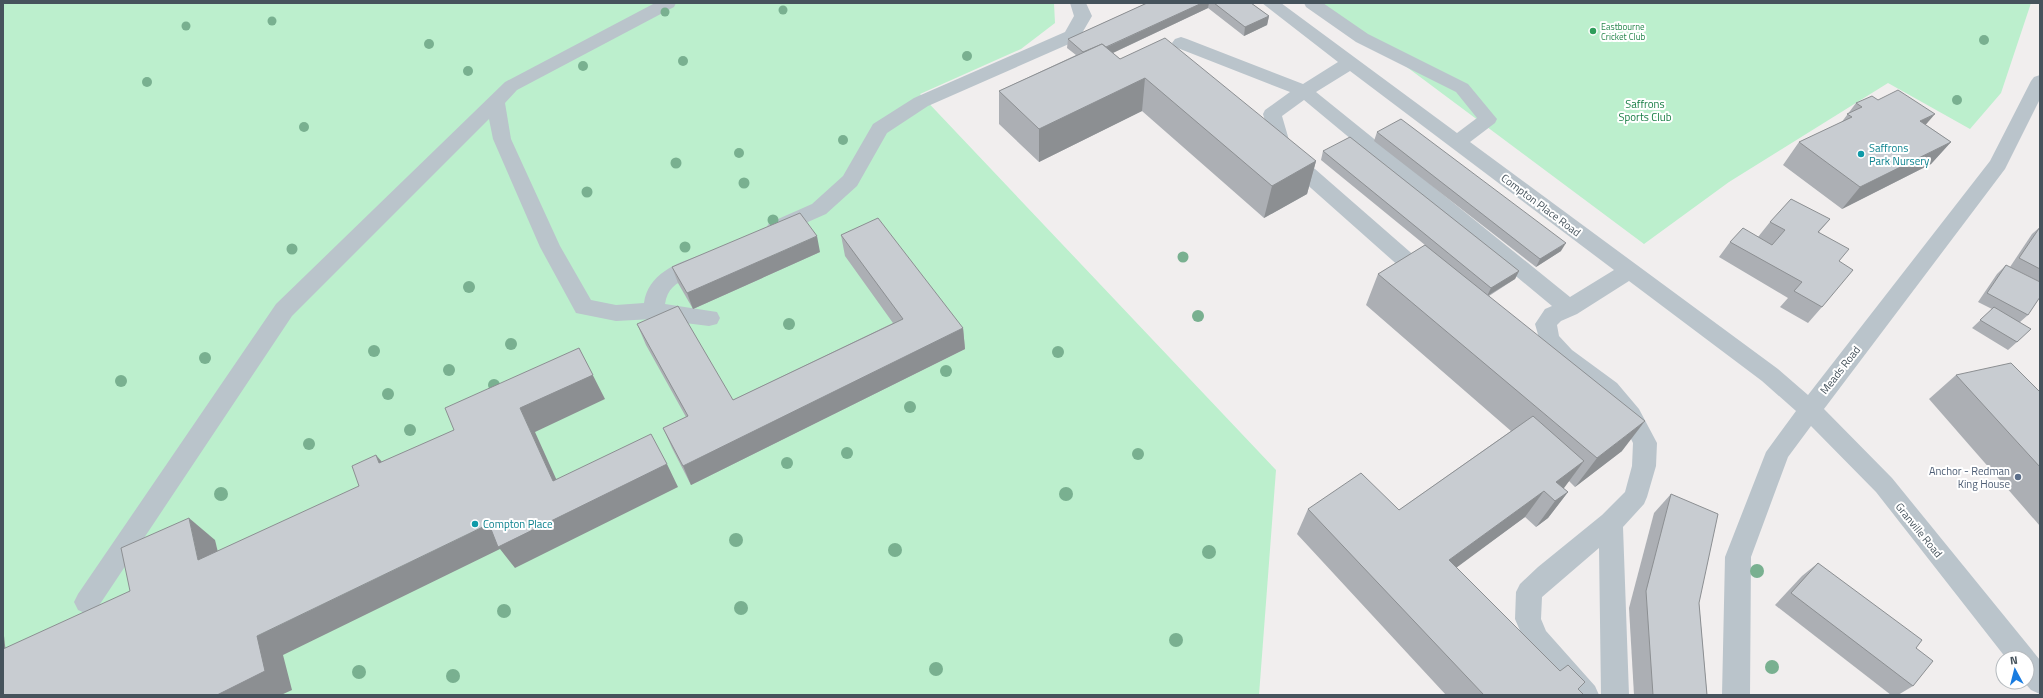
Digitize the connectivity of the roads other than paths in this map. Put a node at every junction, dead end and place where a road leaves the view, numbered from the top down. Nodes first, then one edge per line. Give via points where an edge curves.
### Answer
1 (668, 3) edge
2 (1078, 3) edge
3 (1270, 3) edge
4 (1312, 3) edge
5 (1181, 43) dead end
6 (1350, 63) junction
7 (2040, 81) edge
8 (1304, 91) junction
9 (495, 102) junction
10 (1457, 143) junction
11 (763, 234) edge
12 (714, 256) edge
13 (1629, 270) junction
14 (1442, 291) edge
15 (1569, 308) junction
16 (653, 311) junction
17 (709, 318) dead end
18 (1809, 409) junction
19 (1611, 524) junction
20 (87, 602) dead end
21 (2016, 650) edge
22 (1585, 695) edge
23 (1615, 695) edge
24 (1736, 695) edge

1 - 9 street via 511,86
2 - 11 street via 1083,16 1072,36 921,102 880,129 850,180 819,209
3 - 6 street, Compton Place Road
4 - 10 street via 1362,38 1462,88 1488,118
5 - 8 street
6 - 8 street
6 - 10 street, Compton Place Road
7 - 18 street, Meads Road via 1998,164
8 - 14 street via 1272,114 1280,141 1292,160
8 - 15 street
9 - 16 street via 502,139 550,247 584,307 616,313
9 - 20 street via 284,310
10 - 13 street, Compton Place Road
12 - 16 street via 666,279 654,298
13 - 15 street
13 - 18 street, Compton Place Road via 1770,375
15 - 19 street via 1553,315 1538,335 1609,390 1631,416 1645,443 1644,466 1635,497
16 - 17 street
18 - 21 street, Granville Road via 1884,485
18 - 24 street, Meads Road via 1778,452 1738,557
19 - 22 street via 1529,592 1528,619 1537,640
19 - 23 street

